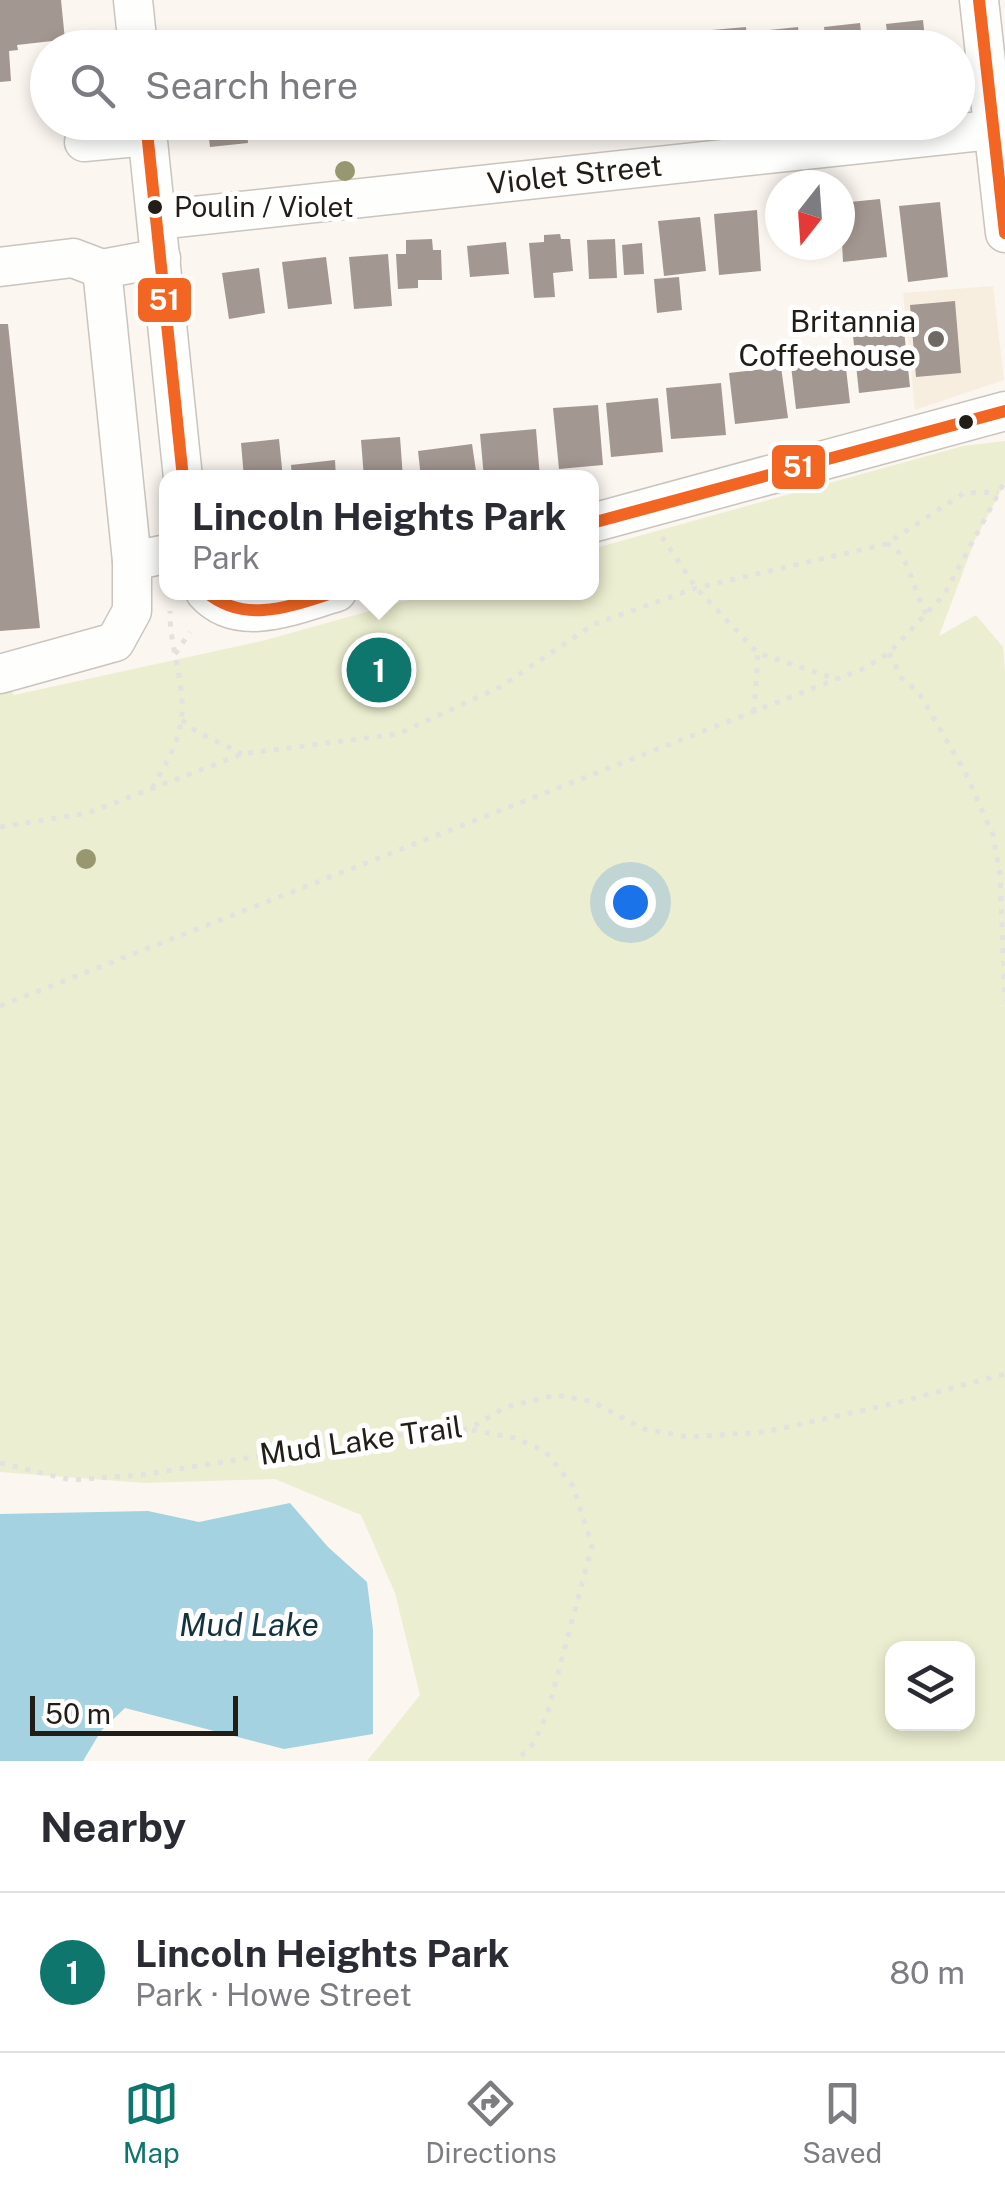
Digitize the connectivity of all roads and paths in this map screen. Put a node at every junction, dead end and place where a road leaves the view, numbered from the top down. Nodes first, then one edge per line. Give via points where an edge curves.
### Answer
1 (133, 0) edge
2 (978, 0) edge
3 (136, 30) edge
4 (991, 130) junction
5 (975, 132) edge
6 (94, 140) edge
7 (148, 140) edge
8 (898, 140) edge
9 (84, 142) dead end
10 (157, 220) junction
11 (1005, 233) edge
12 (160, 258) junction
13 (0, 267) edge
14 (102, 269) junction
15 (1005, 411) edge
16 (182, 470) edge
17 (1005, 481) edge
18 (998, 492) junction
19 (648, 508) junction
20 (599, 521) edge
21 (886, 544) junction
22 (150, 557) edge
23 (696, 588) junction
24 (216, 600) edge
25 (305, 600) edge
26 (170, 610) dead end
27 (927, 615) junction
28 (190, 632) dead end
29 (758, 652) junction
30 (889, 653) junction
31 (174, 654) junction
32 (0, 674) edge
33 (836, 680) junction
34 (754, 712) junction
35 (182, 720) junction
36 (242, 754) junction
37 (150, 790) junction
38 (0, 826) edge
39 (1005, 1001) edge
40 (0, 1006) edge
41 (1005, 1374) edge
42 (469, 1429) junction
43 (0, 1463) edge
44 (516, 1761) edge

1 - 3 street
2 - 4 street
4 - 5 street, Violet Street
4 - 11 street
6 - 9 street
7 - 10 street
8 - 10 street, Violet Street
10 - 12 street
12 - 14 street
12 - 16 street
13 - 14 street via 73,258
14 - 22 street
15 - 19 street
17 - 18 path
18 - 21 path via 964,494
18 - 27 path via 955,578
19 - 20 street
19 - 23 path
21 - 23 path
21 - 27 path via 903,554
22 - 32 street via 114,642
23 - 29 path
23 - 36 path via 594,624 500,686 398,734
24 - 25 street via 258,612
26 - 31 path
27 - 30 path
28 - 31 path
29 - 33 path
29 - 34 path
30 - 33 path
30 - 39 path via 965,772 994,835
31 - 35 path
33 - 34 path
34 - 40 path
35 - 36 path
35 - 37 path via 172,755
36 - 37 path
37 - 38 path via 88,812
41 - 42 path, Mud Lake Trail via 765,1432 688,1437 644,1429 591,1401 556,1395 506,1407
42 - 43 path, Mud Lake Trail via 89,1479
42 - 44 path via 545,1451 573,1486 592,1546 548,1712 534,1743

